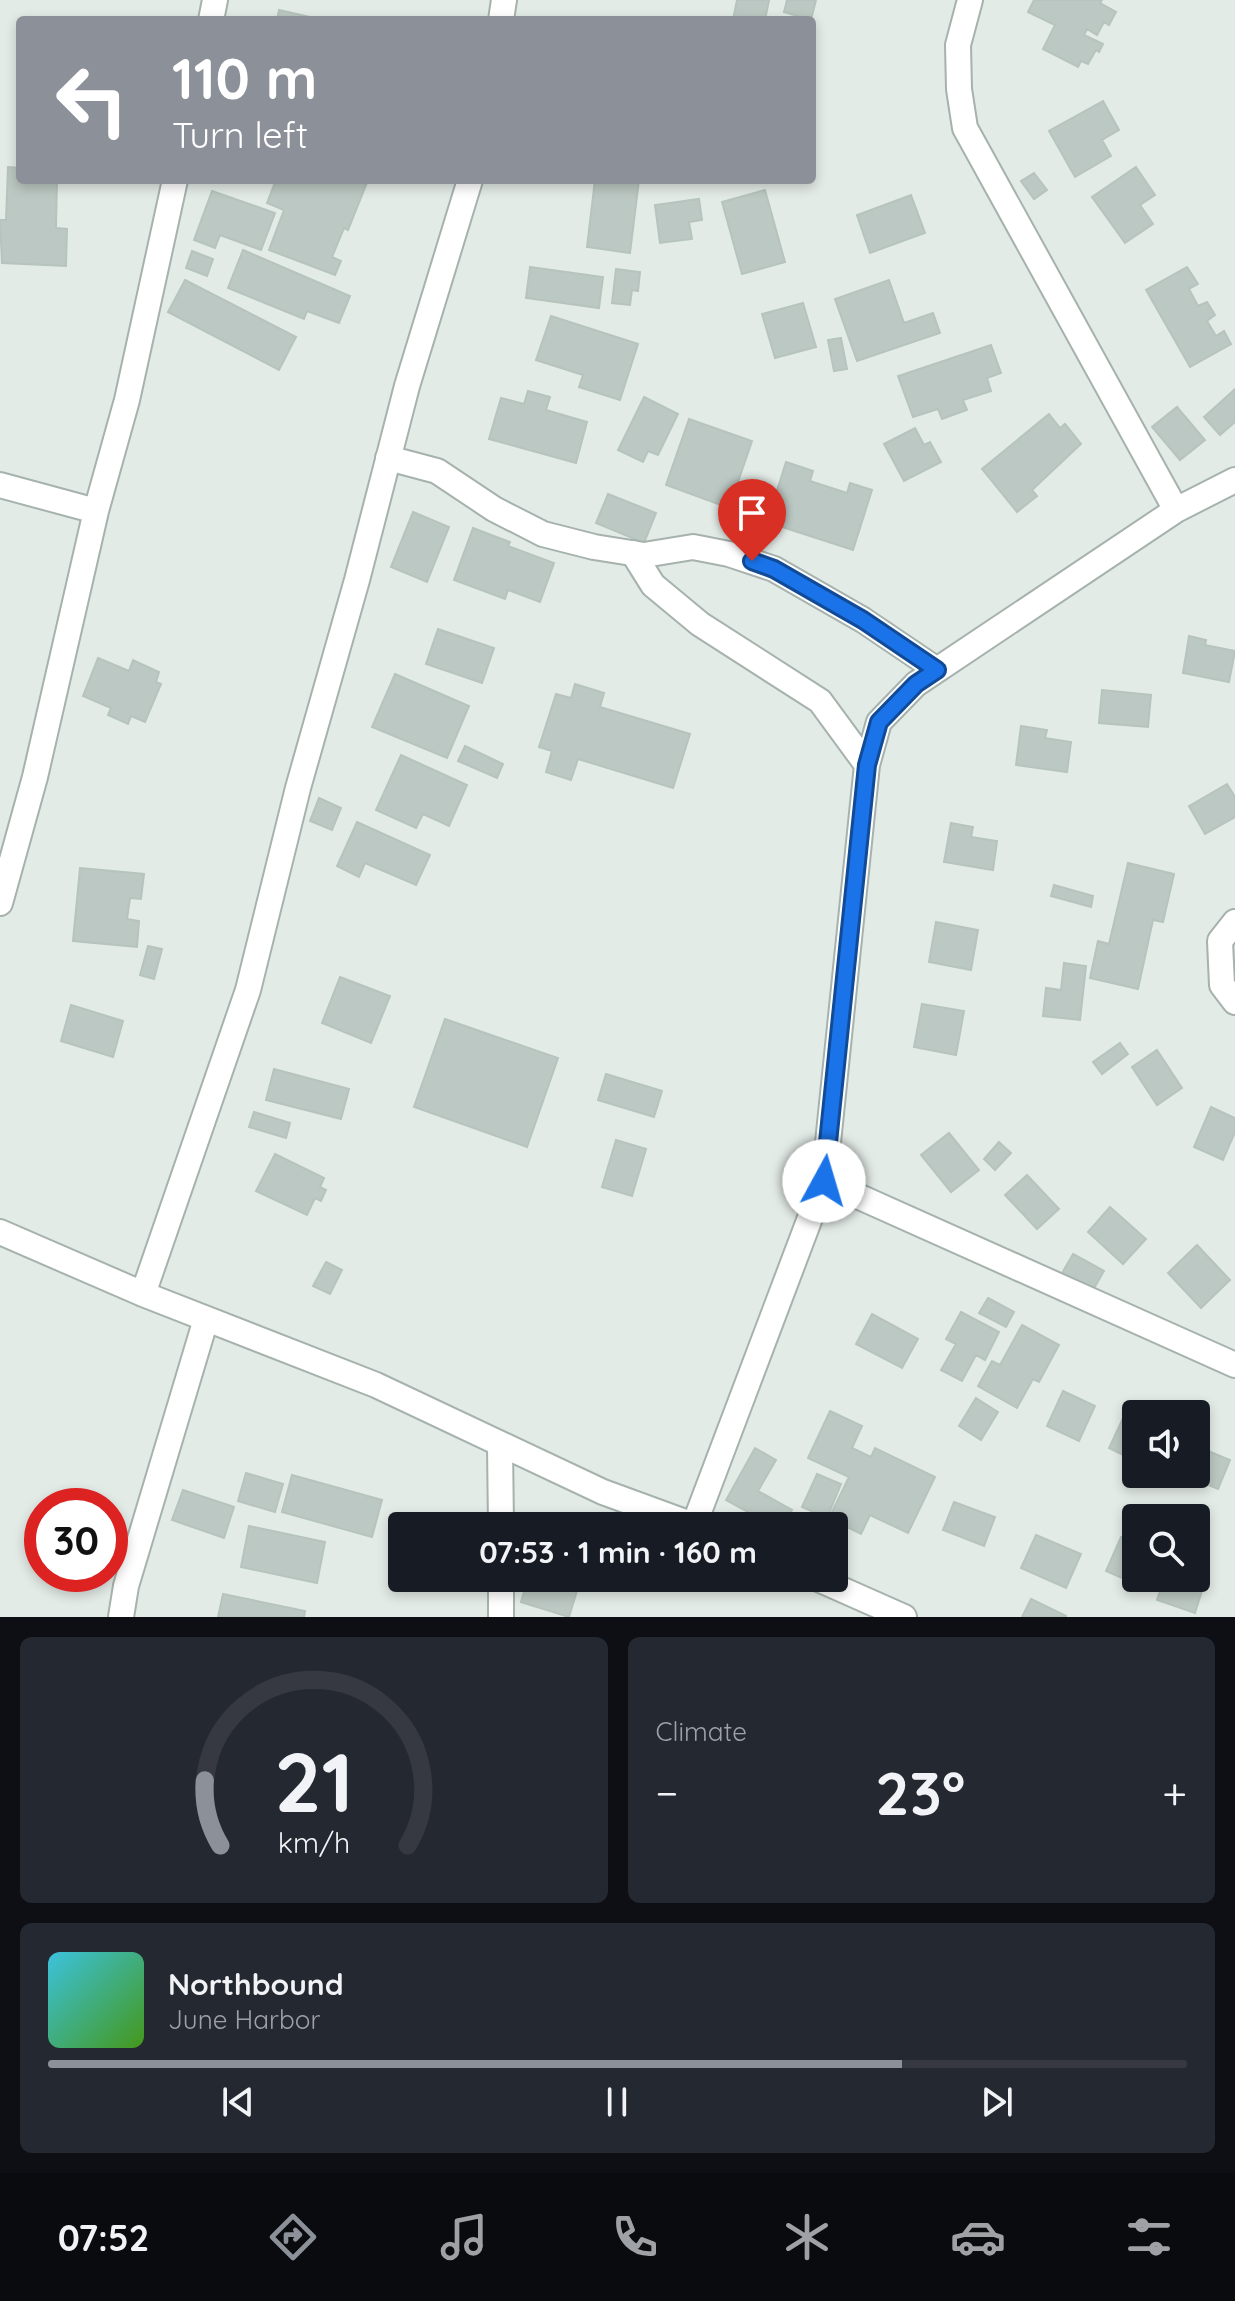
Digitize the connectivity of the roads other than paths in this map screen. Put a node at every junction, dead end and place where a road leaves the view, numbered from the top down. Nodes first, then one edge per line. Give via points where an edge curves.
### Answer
1 (970, 0) edge
2 (174, 184) edge
3 (469, 184) edge
4 (388, 458) junction
5 (1235, 480) edge
6 (0, 485) edge
7 (1176, 510) junction
8 (96, 511) junction
9 (633, 553) junction
10 (937, 670) junction
11 (867, 765) junction
12 (0, 903) edge
13 (1235, 922) edge
14 (1235, 1002) edge
15 (824, 1181) junction
16 (0, 1232) edge
17 (143, 1294) junction
18 (206, 1319) junction
19 (1235, 1365) edge
20 (500, 1446) junction
21 (501, 1512) edge
22 (657, 1512) edge
23 (700, 1512) edge
24 (501, 1592) edge
25 (839, 1592) edge
26 (866, 1608) edge
27 (121, 1617) edge
28 (501, 1617) edge
29 (904, 1617) edge

1 - 7 street via 958,45 965,128
2 - 8 street via 127,400
3 - 4 street
4 - 9 street via 437,471 543,534
4 - 17 street via 248,990
5 - 7 street
6 - 8 street
7 - 10 street
8 - 12 street via 35,777
9 - 10 street via 693,547 774,569
9 - 11 street via 653,585 700,624 820,701
10 - 11 street via 879,722
11 - 15 street
13 - 14 street via 1220,941 1222,985
15 - 19 street
15 - 23 street
16 - 17 street
17 - 18 street
18 - 20 street via 376,1385
18 - 27 street
20 - 21 street
20 - 22 street
24 - 28 street
25 - 26 street
26 - 29 street

